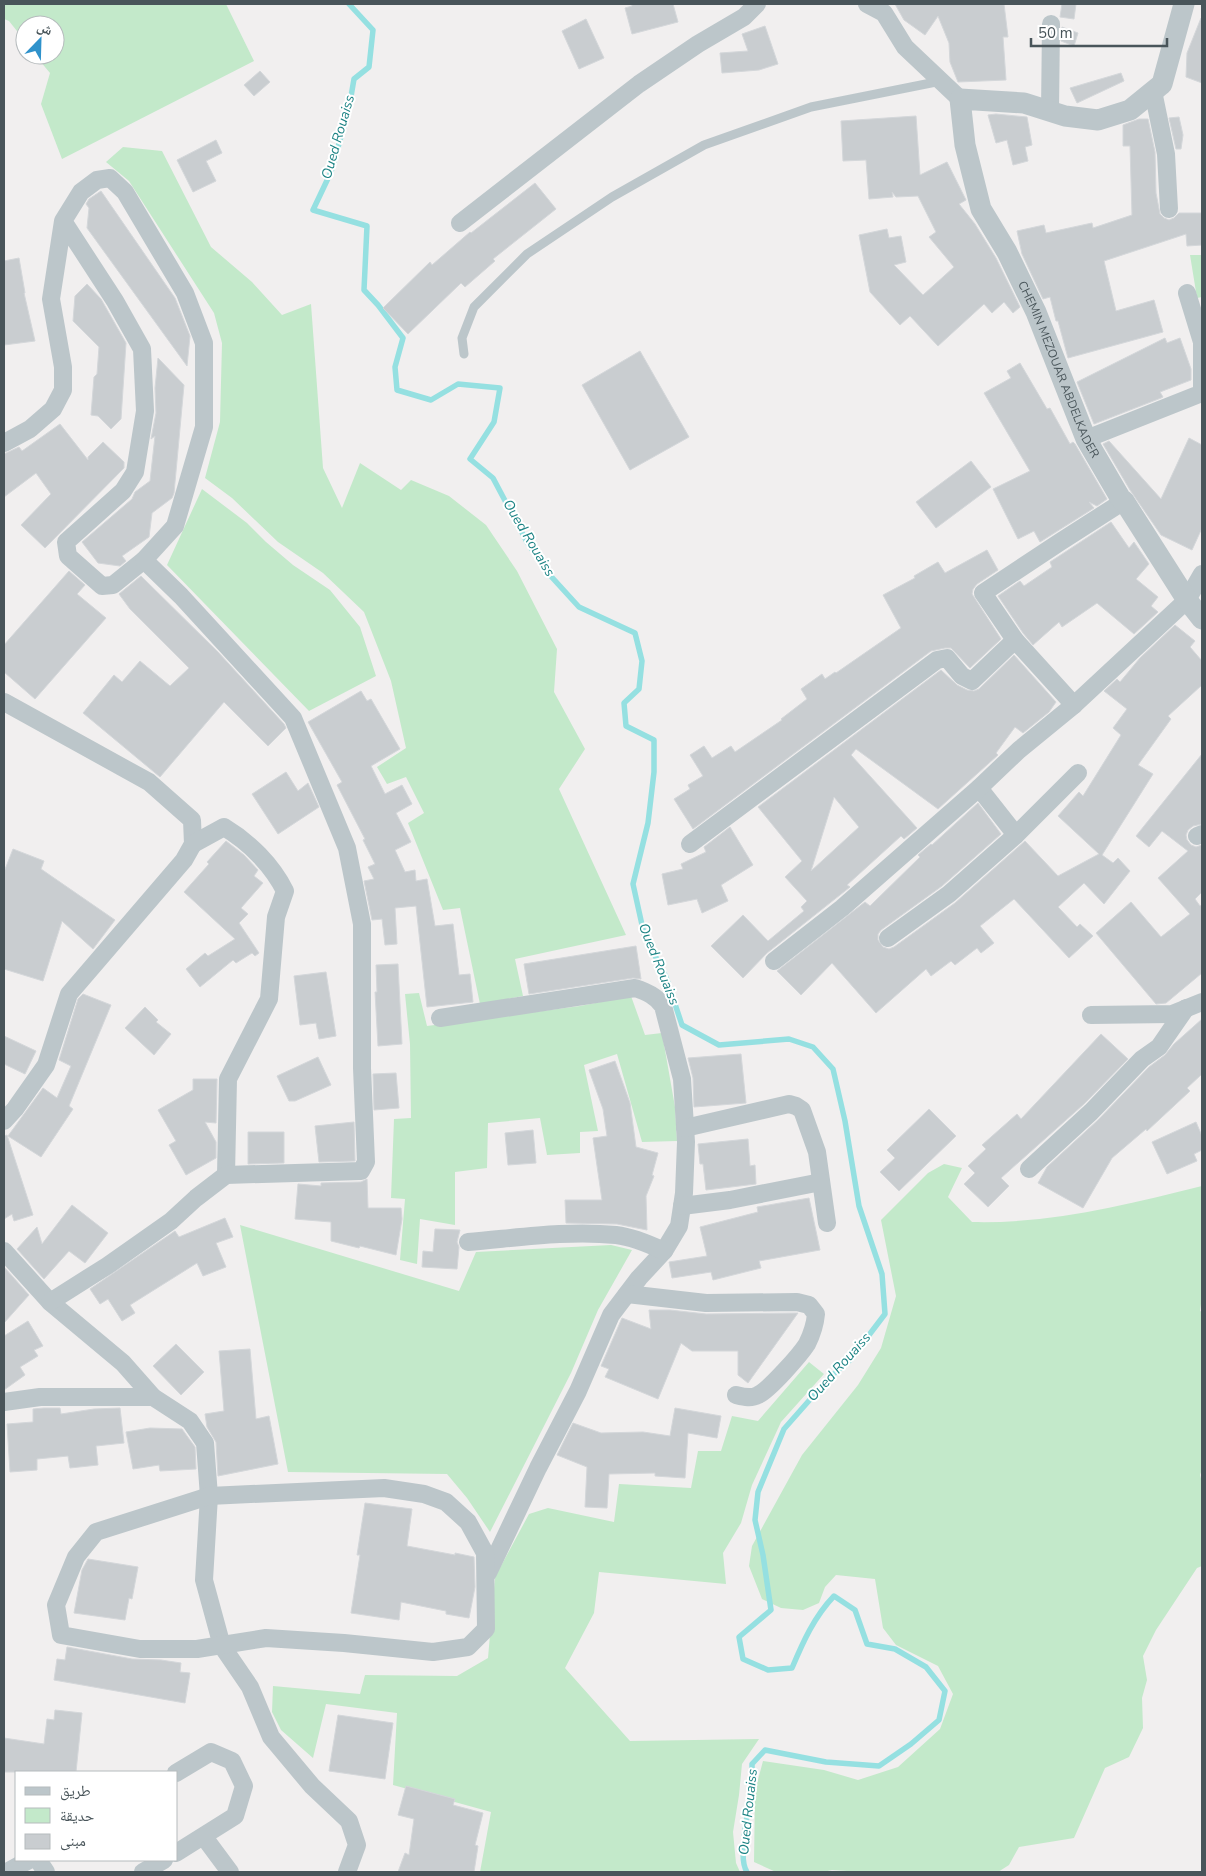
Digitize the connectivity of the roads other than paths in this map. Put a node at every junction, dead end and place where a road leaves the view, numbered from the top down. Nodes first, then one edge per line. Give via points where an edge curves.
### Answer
1 (757, 4) edge
2 (867, 4) edge
3 (1184, 4) edge
4 (1051, 24) dead end
5 (941, 81) junction
6 (1153, 91) junction
7 (960, 99) junction
8 (1050, 111) junction
9 (1169, 209) dead end
10 (63, 221) junction
11 (460, 223) dead end
12 (1187, 293) dead end
13 (464, 354) dead end
14 (1086, 439) junction
15 (4, 444) edge
16 (1124, 501) junction
17 (144, 560) junction
18 (1202, 574) edge
19 (1187, 600) junction
20 (1202, 619) edge
21 (1015, 640) junction
22 (4, 702) edge
23 (1074, 705) junction
24 (1078, 773) dead end
25 (979, 788) junction
26 (1016, 835) junction
27 (193, 844) junction
28 (690, 844) dead end
29 (888, 938) dead end
30 (774, 962) dead end
31 (1194, 1005) edge
32 (1091, 1015) dead end
33 (440, 1018) dead end
34 (7, 1111) edge
35 (685, 1128) junction
36 (1029, 1168) dead end
37 (226, 1175) junction
38 (821, 1182) junction
39 (682, 1206) junction
40 (827, 1223) dead end
41 (468, 1242) dead end
42 (4, 1251) edge
43 (664, 1251) junction
44 (627, 1294) junction
45 (50, 1302) junction
46 (152, 1396) junction
47 (736, 1396) dead end
48 (4, 1402) edge
49 (209, 1496) junction
50 (486, 1578) junction
51 (222, 1646) junction
52 (178, 1771) edge
53 (204, 1837) junction
54 (178, 1852) edge
55 (26, 1861) edge
56 (39, 1861) edge
57 (162, 1861) edge
58 (7, 1872) edge
59 (46, 1872) edge
60 (143, 1872) edge
61 (230, 1872) edge
62 (347, 1872) edge

1 - 11 street via 744,17 639,84
2 - 5 street via 884,13 904,47
3 - 6 street via 1162,84
4 - 8 street
5 - 7 street
5 - 13 lane via 811,107 704,145 612,196 527,254 474,307 462,338
6 - 8 street via 1130,110 1098,120
6 - 9 street via 1166,154
7 - 8 street via 1024,103
7 - 14 street, CHEMIN MEZOUAR ABDELKADER via 964,145 981,210 1007,252 1036,312
10 - 15 street via 51,299 64,368 63,390 53,409 30,429
10 - 17 street via 142,349 145,411 135,472 123,491 66,542 68,556 102,586 112,585
10 - 17 street via 81,192 97,180 110,178 125,192 186,293 204,343 204,427 175,526
12 - 14 street via 1202,342 1202,393
14 - 16 street, CHEMIN MEZOUAR ABDELKADER
16 - 19 street, CHEMIN MEZOUAR ABDELKADER
16 - 21 street via 983,593
17 - 37 street via 292,718 346,848 362,924 366,1162 361,1171
18 - 19 street
19 - 20 street, CHEMIN MEZOUAR ABDELKADER
19 - 23 street
21 - 23 street
21 - 28 street via 972,680 962,676 947,658 937,660
22 - 27 street via 149,782 192,820
23 - 25 street via 1018,750
24 - 26 street
25 - 26 street
25 - 30 street via 842,908
26 - 29 street via 949,894
27 - 34 street via 184,860 69,994 46,1065
27 - 37 street via 224,827 242,838 278,878 285,891 276,917 269,999 228,1079
31 - 32 street via 1172,1014
31 - 36 street via 1159,1047 1142,1059 1091,1112
33 - 35 street via 635,988 647,992 663,1006 682,1079
35 - 38 street via 789,1104 796,1106 802,1110 817,1152
35 - 39 street
37 - 45 street via 156,1232
38 - 39 street
38 - 40 street
39 - 43 street via 679,1226
41 - 43 street via 580,1234 618,1235
42 - 45 street
43 - 44 street
44 - 47 street via 706,1303 797,1302 808,1305 816,1314 816,1325 806,1346 769,1388 749,1398
44 - 50 street via 611,1315 578,1391
45 - 46 street via 122,1363
46 - 48 street via 40,1397
46 - 49 street via 190,1421 205,1443
49 - 50 street via 384,1488 424,1494 446,1502 468,1522 485,1553
49 - 51 street via 204,1580
49 - 51 street via 96,1532 76,1557 56,1605 61,1634 140,1649
50 - 51 street via 486,1629 468,1648 433,1652 266,1638
51 - 62 street via 250,1687 271,1737 312,1786 349,1822 357,1845
52 - 53 street via 211,1752 232,1761 244,1786 236,1816
53 - 54 street
53 - 61 street
55 - 58 street
56 - 59 street
57 - 60 street

